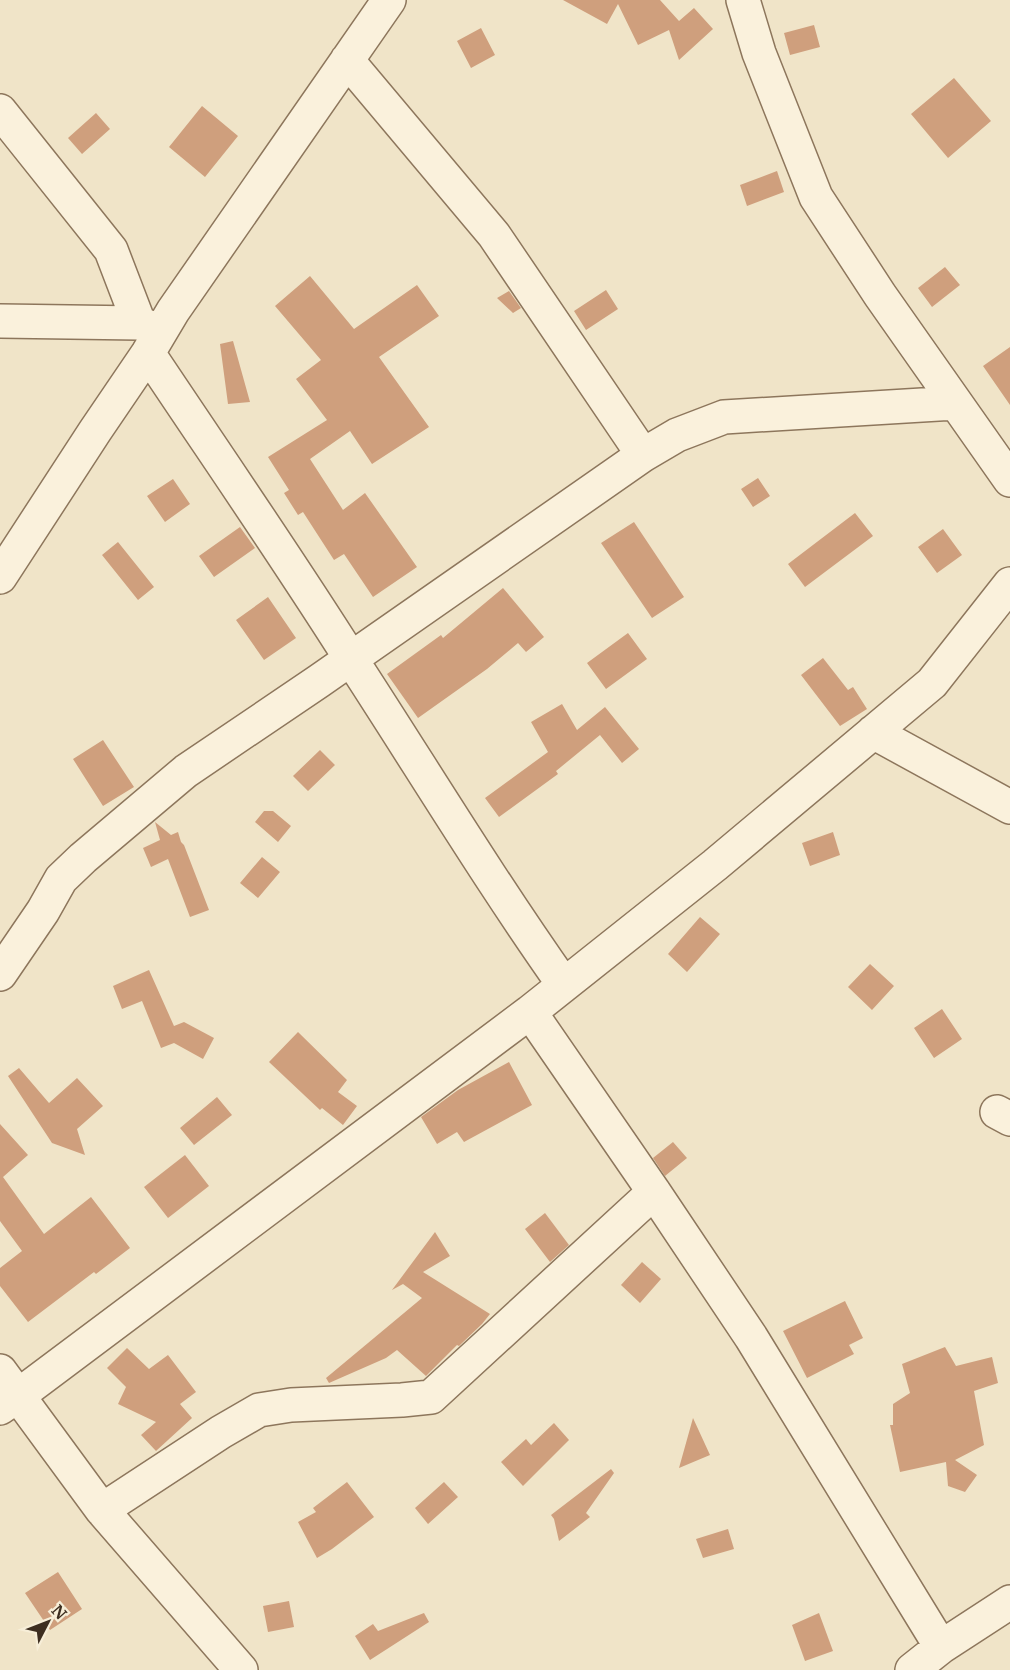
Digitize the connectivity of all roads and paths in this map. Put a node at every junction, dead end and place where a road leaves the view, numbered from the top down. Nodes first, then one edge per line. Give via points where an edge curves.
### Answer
1 (389, 0) edge
2 (743, 0) edge
3 (347, 60) junction
4 (0, 111) edge
5 (0, 321) edge
6 (150, 336) junction
7 (955, 403) junction
8 (643, 455) junction
9 (1010, 480) edge
10 (0, 577) edge
11 (1010, 584) edge
12 (351, 658) junction
13 (873, 732) junction
14 (1010, 807) edge
15 (0, 974) edge
16 (564, 985) junction
17 (530, 1012) junction
18 (654, 1192) junction
19 (6, 1391) edge
20 (102, 1510) junction
21 (1010, 1602) edge
22 (941, 1647) junction
23 (241, 1670) edge
24 (912, 1670) edge

1 - 3 street
2 - 7 street via 759,53 816,197
3 - 6 street via 173,311
3 - 8 street via 494,235
4 - 6 street via 111,250
5 - 6 street
6 - 10 street via 95,431
6 - 12 street
7 - 8 street via 724,417 677,435
7 - 9 street
8 - 12 street
11 - 13 street via 932,683
12 - 15 street via 186,771 83,858 61,879
12 - 16 street via 447,812
13 - 14 street
13 - 16 street
16 - 17 street
17 - 18 street
17 - 19 street
18 - 20 street via 431,1397 259,1410
18 - 22 street via 751,1337
19 - 20 street
20 - 23 street
21 - 22 street
22 - 24 street

